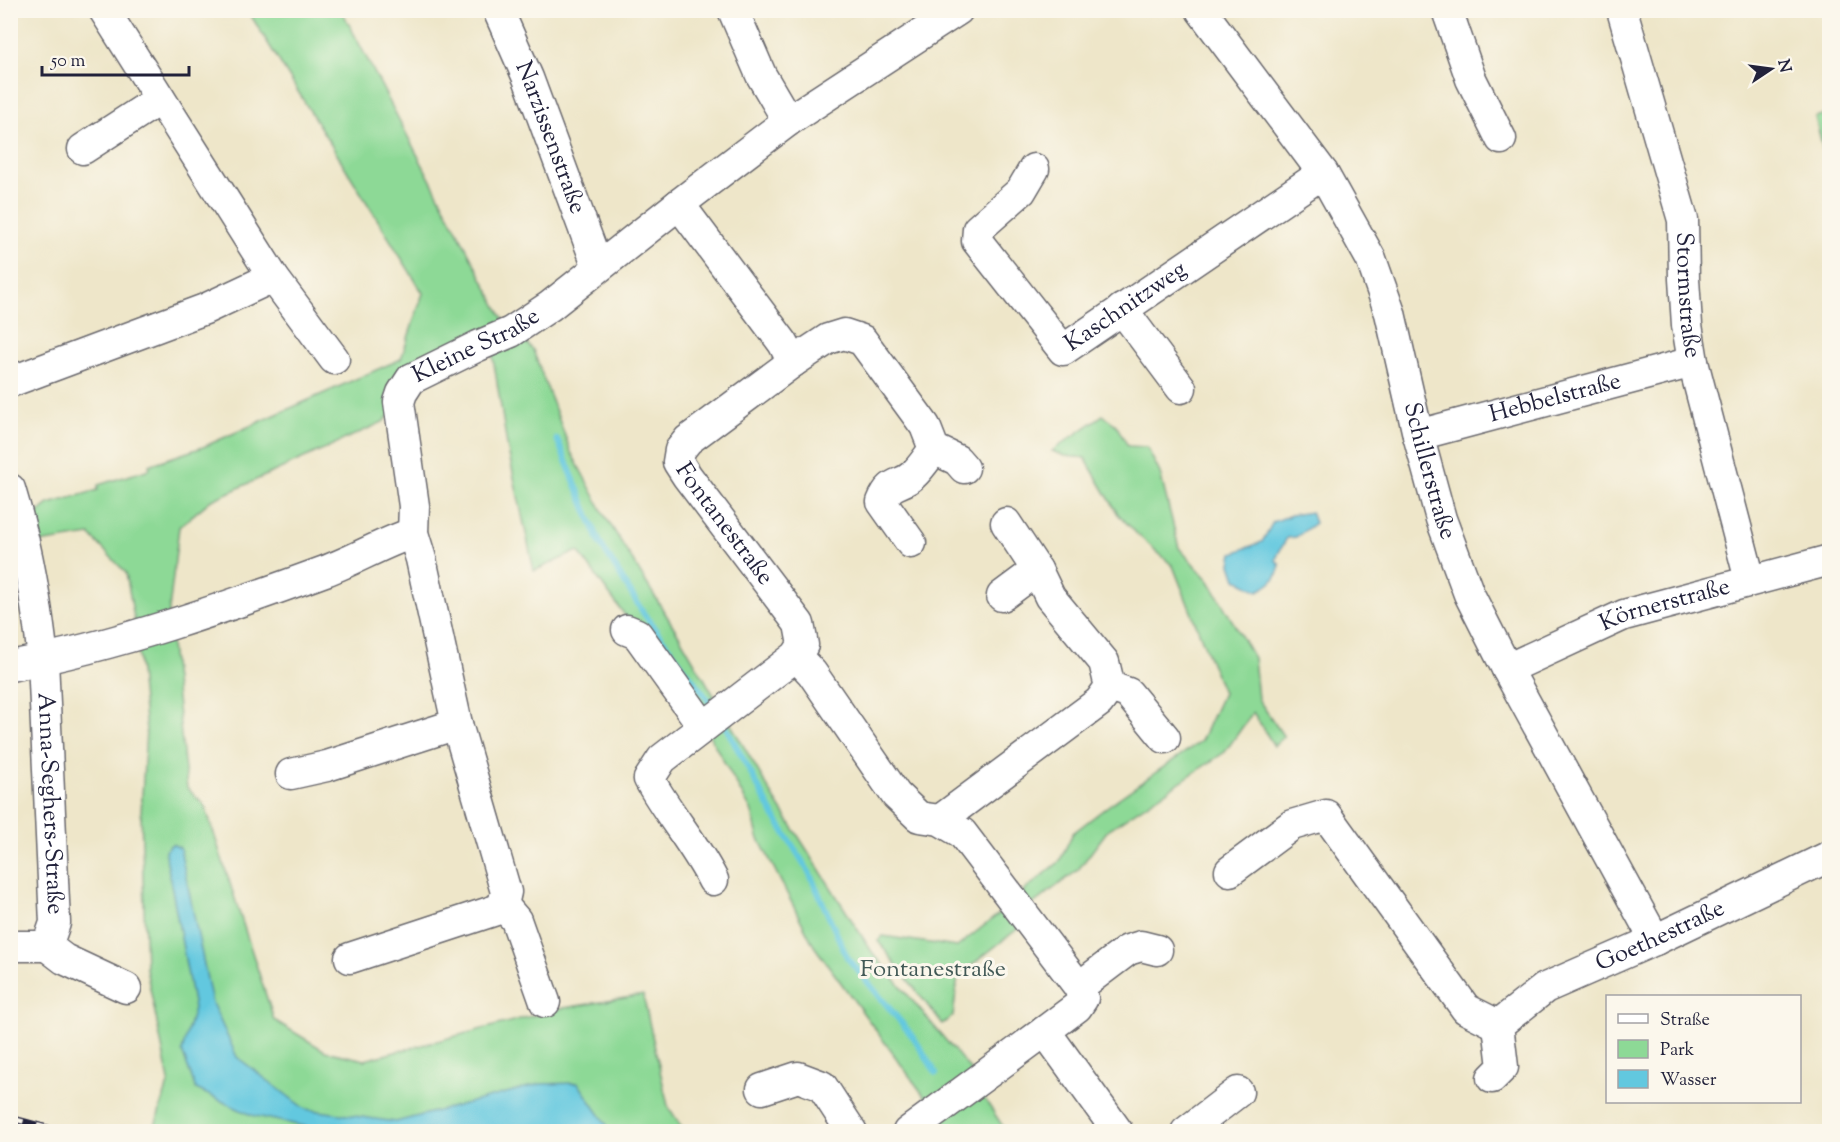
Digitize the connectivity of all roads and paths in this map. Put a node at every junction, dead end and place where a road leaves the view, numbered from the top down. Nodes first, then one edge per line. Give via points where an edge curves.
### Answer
1 (104, 10) edge
2 (498, 10) edge
3 (733, 10) edge
4 (958, 10) edge
5 (1201, 10) edge
6 (1447, 10) edge
7 (1622, 10) edge
8 (160, 99) junction
9 (788, 121) junction
10 (1501, 139) dead end
11 (83, 149) dead end
12 (1034, 169) dead end
13 (1323, 173) junction
14 (679, 204) junction
15 (598, 267) junction
16 (273, 277) junction
17 (1122, 309) junction
18 (334, 359) dead end
19 (793, 362) junction
20 (1693, 363) junction
21 (10, 382) edge
22 (1181, 388) dead end
23 (1418, 435) junction
24 (934, 449) junction
25 (964, 468) dead end
26 (10, 489) edge
27 (1006, 523) dead end
28 (413, 533) junction
29 (911, 543) dead end
30 (1830, 560) edge
31 (1037, 570) junction
32 (1750, 580) junction
33 (1002, 596) dead end
34 (627, 630) dead end
35 (796, 656) junction
36 (43, 660) junction
37 (10, 666) edge
38 (1507, 669) junction
39 (1110, 687) junction
40 (457, 724) junction
41 (703, 726) junction
42 (1165, 738) dead end
43 (291, 774) dead end
44 (940, 820) junction
45 (1830, 856) edge
46 (1230, 870) dead end
47 (713, 880) dead end
48 (503, 905) junction
49 (1655, 940) junction
50 (10, 946) edge
51 (47, 946) junction
52 (1157, 950) dead end
53 (350, 958) dead end
54 (1079, 987) junction
55 (126, 988) dead end
56 (545, 1002) dead end
57 (1498, 1025) junction
58 (1045, 1031) junction
59 (1492, 1078) dead end
60 (762, 1089) dead end
61 (1238, 1092) dead end
62 (852, 1131) edge
63 (908, 1131) edge
64 (1118, 1131) edge
65 (1186, 1131) edge

1 - 8 street
2 - 15 street, Narzissenstraße via 528,78
3 - 9 street via 761,75
4 - 9 street, Kleine Straße
5 - 13 street, Schillerstraße
6 - 10 street via 1470,79
7 - 20 street, Stormstraße via 1683,220 1685,302
8 - 11 street
8 - 16 street
9 - 14 street, Kleine Straße
12 - 17 street, Kaschnitzweg via 1021,191 978,229 977,241 1063,350
13 - 17 street, Kaschnitzweg
13 - 23 street, Schillerstraße via 1371,260 1390,313
14 - 15 street, Kleine Straße
14 - 19 street via 783,343
15 - 28 street, Kleine Straße via 511,332 411,379 399,402 414,506
16 - 18 street
16 - 21 street via 205,309
17 - 22 street
19 - 24 street, Fontanestraße via 828,339 844,334 862,340 925,426
19 - 35 street, Fontanestraße via 688,441 680,450 678,462 799,624 803,645
20 - 23 street, Hebbelstraße
20 - 32 street, Stormstraße
23 - 38 street, Schillerstraße via 1441,519 1469,594
24 - 25 street via 957,460
24 - 29 street via 912,477 886,492 882,502
26 - 36 street via 24,537
27 - 31 street
28 - 36 street via 328,570 154,631
28 - 40 street, Kleine Straße
30 - 32 street, Körnerstraße
31 - 33 street
31 - 39 street via 1050,597 1104,662
32 - 38 street, Körnerstraße via 1624,615
34 - 41 street via 637,634
35 - 41 street
35 - 44 street via 812,673 896,795 919,817
36 - 37 street
36 - 51 street, Anna-Seghers-Straße via 55,923
38 - 49 street, Schillerstraße
39 - 42 street via 1128,693
39 - 44 street via 1099,702
40 - 43 street
40 - 48 street, Kleine Straße via 506,892
41 - 47 street via 662,759 649,779
44 - 54 street via 962,833
45 - 49 street, Goethestraße
46 - 57 street via 1292,825 1326,815 1466,1009
48 - 53 street
48 - 56 street via 516,920
49 - 57 street, Goethestraße via 1545,988
50 - 51 street, Anna-Seghers-Straße
51 - 55 street, Anna-Seghers-Straße via 64,959
52 - 54 street via 1141,946 1128,950
54 - 58 street via 1083,998 1077,1007
57 - 59 street via 1503,1067
58 - 63 street
58 - 64 street
60 - 62 street via 798,1077 822,1086
61 - 65 street

